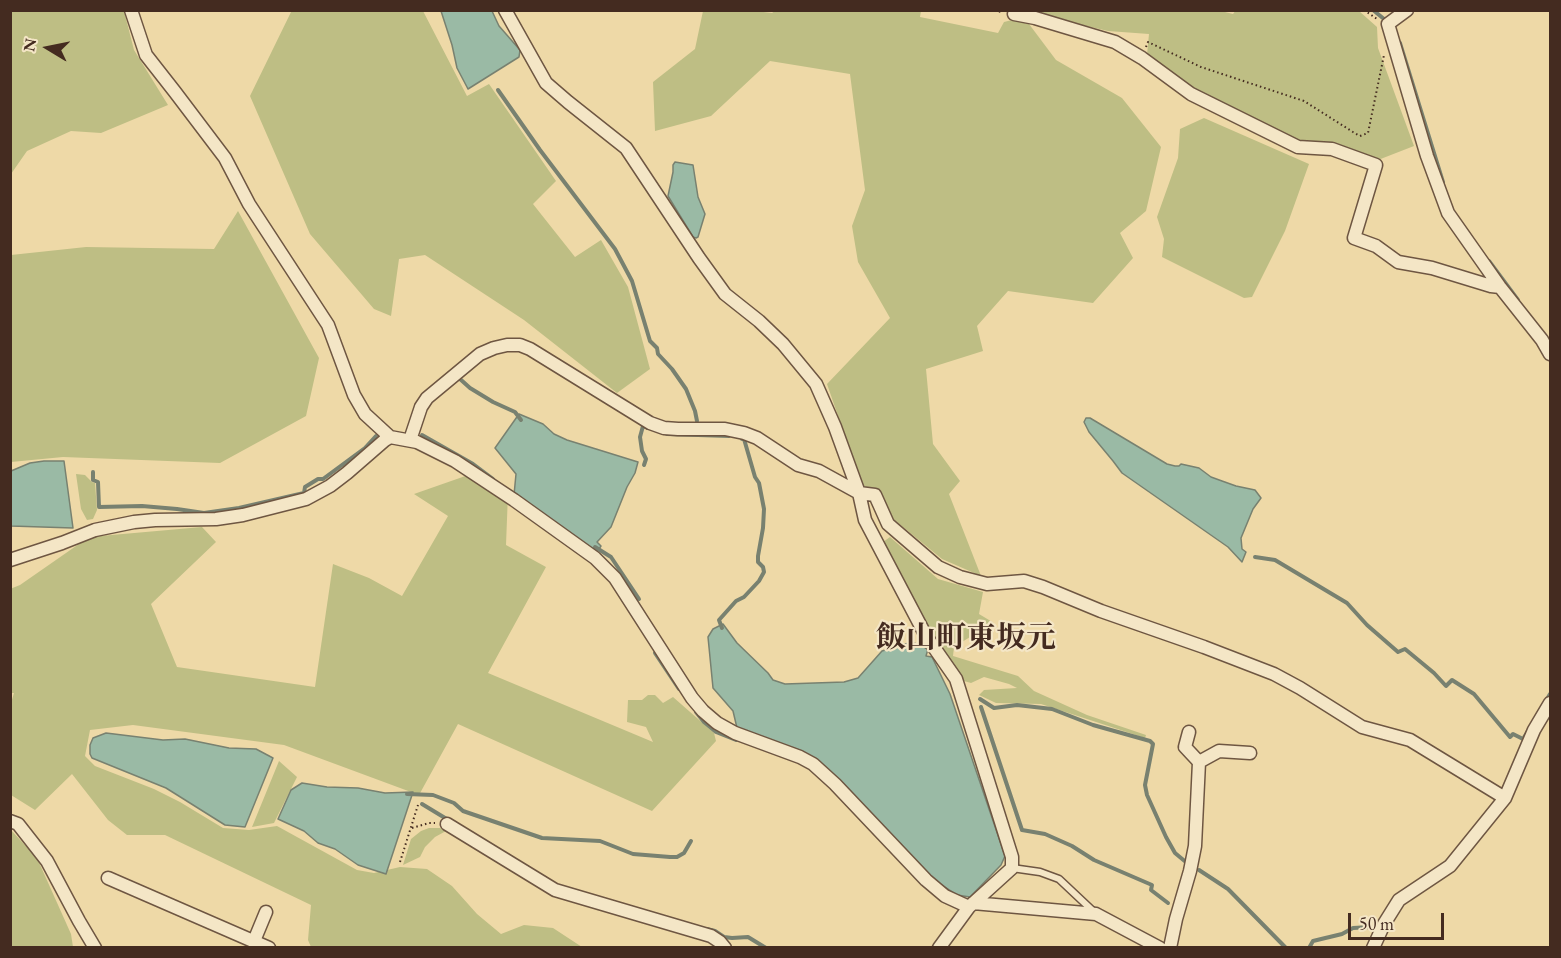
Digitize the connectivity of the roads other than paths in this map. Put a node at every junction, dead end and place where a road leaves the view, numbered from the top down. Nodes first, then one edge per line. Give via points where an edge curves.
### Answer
1 (131, 10) edge
2 (505, 10) edge
3 (1407, 10) edge
4 (1014, 14) dead end
5 (1500, 286) junction
6 (1551, 354) edge
7 (390, 437) junction
8 (410, 440) junction
9 (859, 493) junction
10 (10, 560) edge
11 (1551, 703) edge
12 (1189, 732) dead end
13 (1250, 753) dead end
14 (1199, 762) junction
15 (1504, 798) junction
16 (10, 820) edge
17 (447, 824) road end
18 (1012, 868) junction
19 (108, 878) dead end
20 (971, 905) junction
21 (266, 912) dead end
22 (1096, 914) junction
23 (250, 942) edge
24 (95, 948) edge
25 (269, 948) edge
26 (725, 948) edge
27 (939, 948) edge
28 (1160, 948) edge
29 (1170, 948) edge
30 (1373, 948) edge

1 - 7 street via 146,55 225,158 249,204 328,325 365,414
2 - 9 street via 546,82 626,148 725,294 783,344 816,384
3 - 5 street via 1388,24 1427,156 1448,213
4 - 5 street via 1115,42 1191,94 1298,147 1332,149 1376,165 1354,238 1376,246 1398,262
5 - 6 street
7 - 8 street
7 - 10 street via 330,486 306,499 216,519 124,524 95,530
8 - 9 street via 427,398 480,354 520,345 650,423 664,428 744,433 798,465 819,471
8 - 20 street via 455,462 594,558 615,578 703,711 735,733 813,764 927,880 945,896
9 - 15 street via 875,495 888,524 938,567 987,584 1024,581 1043,587 1274,674 1362,727 1410,740
9 - 18 street via 865,520 926,636 956,679 1012,857
11 - 15 street via 1534,730
12 - 14 street via 1185,747
13 - 14 street via 1220,751
14 - 29 street via 1194,846
15 - 30 street via 1450,866 1399,900
16 - 24 street via 18,824 47,861
17 - 26 street via 555,890 711,936
18 - 20 street
18 - 22 lane via 1059,879
19 - 23 street
20 - 22 street
20 - 27 street
21 - 23 street
22 - 28 street
23 - 25 street

